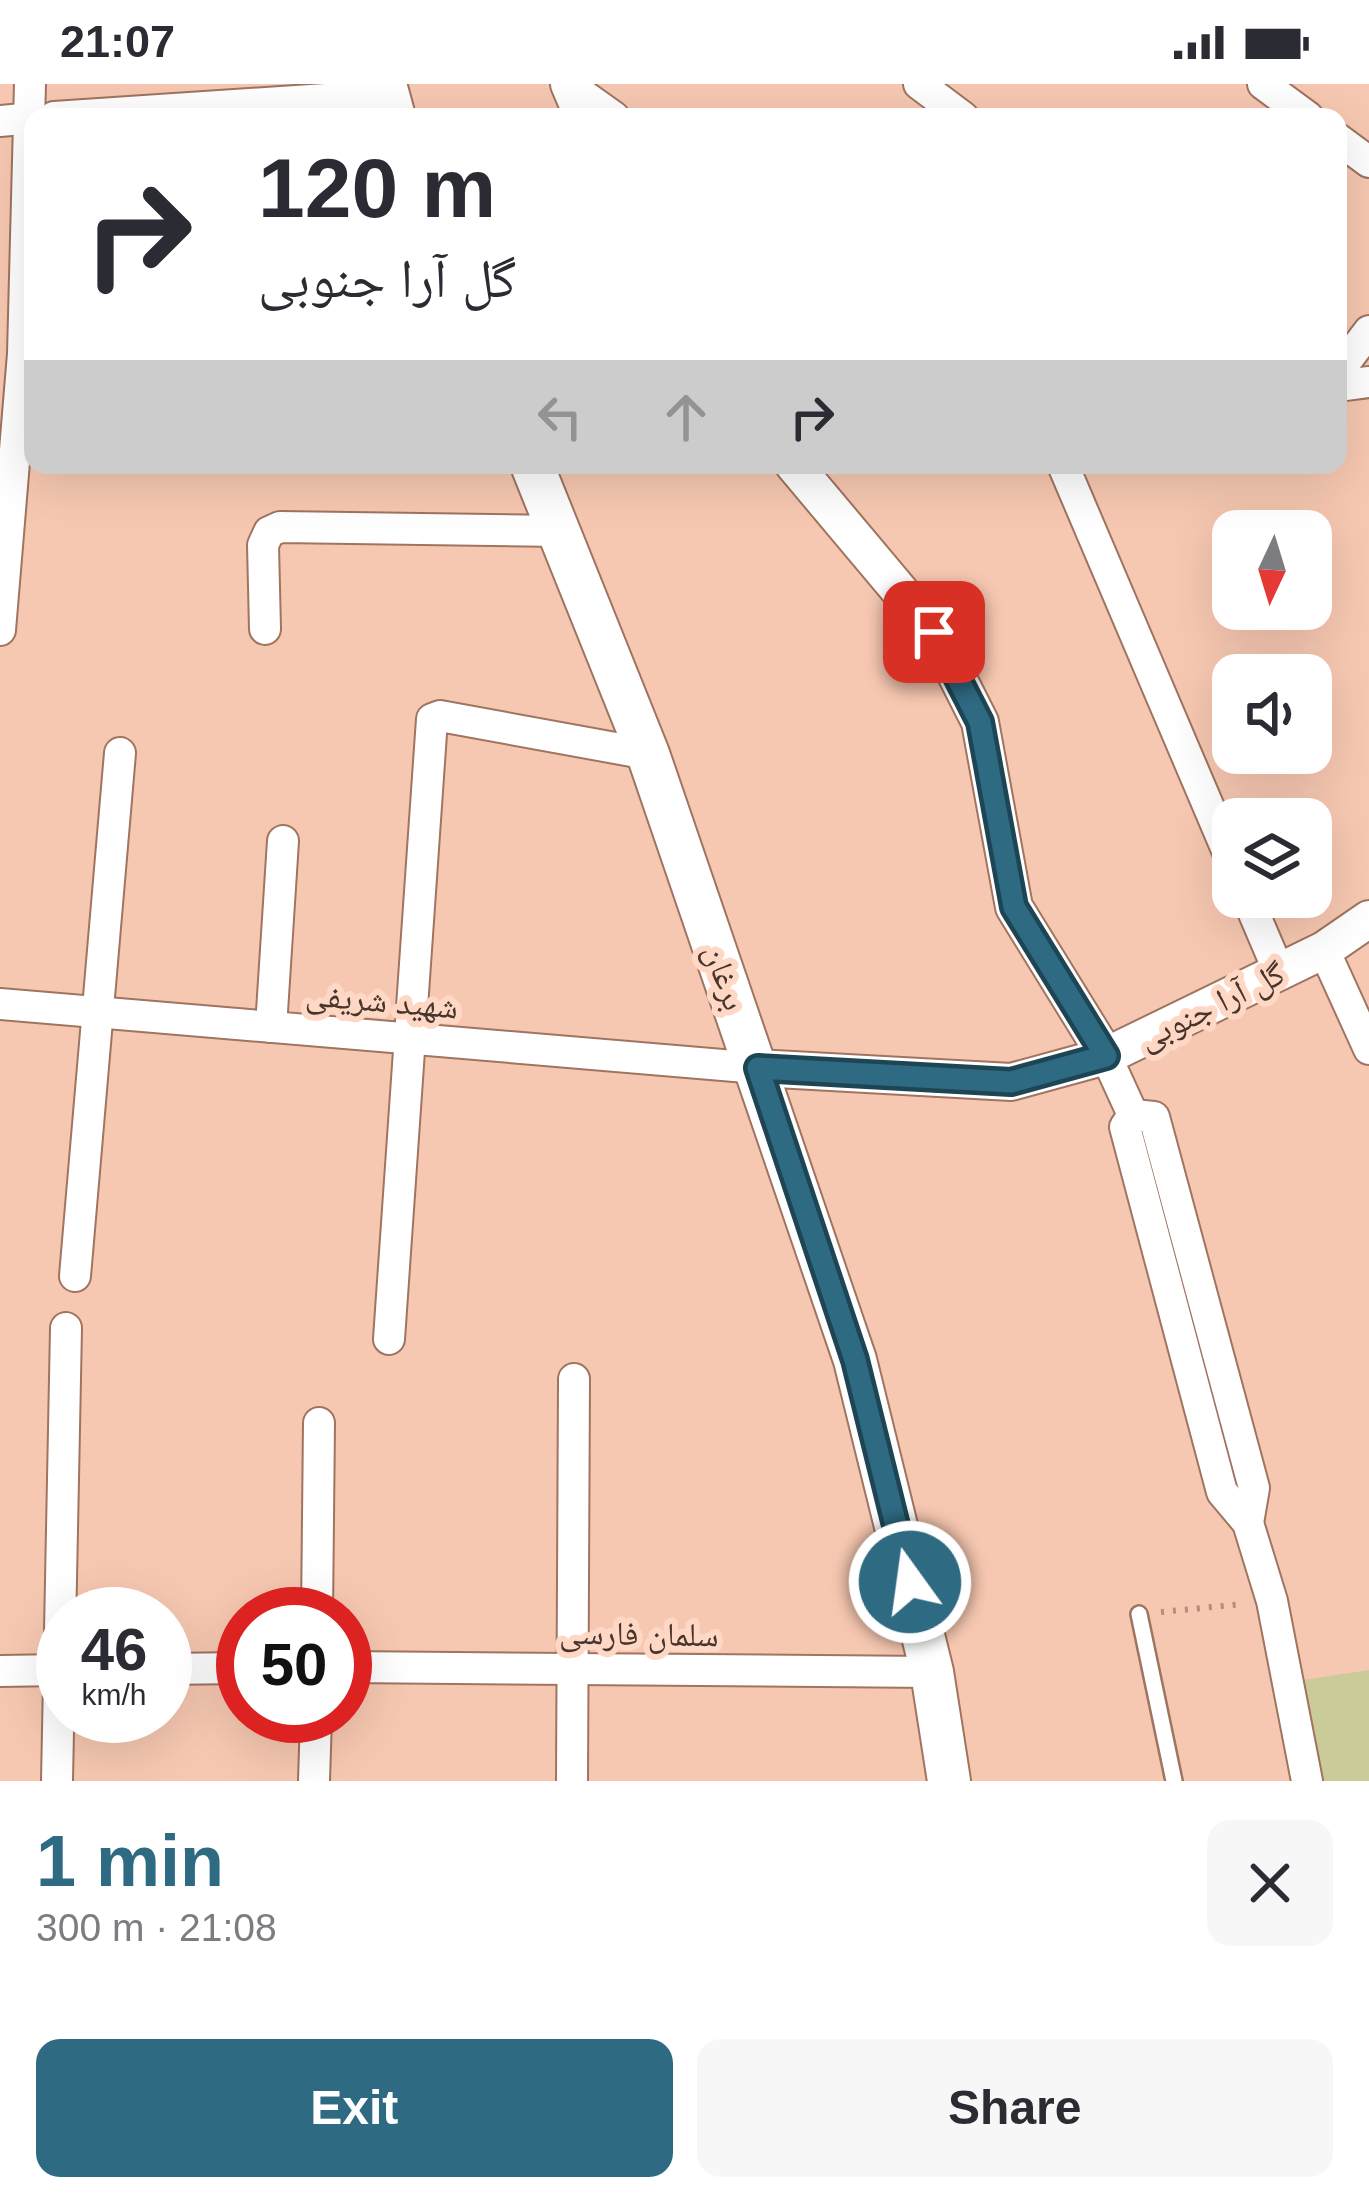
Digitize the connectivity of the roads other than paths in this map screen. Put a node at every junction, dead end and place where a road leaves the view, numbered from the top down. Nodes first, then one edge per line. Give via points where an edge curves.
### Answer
1 (569, 84) edge
2 (919, 84) edge
3 (1263, 84) edge
4 (388, 99) edge
5 (221, 108) edge
6 (602, 108) edge
7 (951, 108) edge
8 (1296, 108) edge
9 (24, 213) edge
10 (1369, 331) edge
11 (12, 355) edge
12 (1347, 360) edge
13 (536, 474) edge
14 (802, 474) edge
15 (1067, 474) edge
16 (560, 531) junction
17 (266, 629) dead end
18 (0, 630) edge
19 (120, 753) dead end
20 (648, 754) junction
21 (1212, 815) edge
22 (283, 842) dead end
23 (1256, 918) edge
24 (1369, 919) edge
25 (1324, 950) junction
26 (1279, 972) junction
27 (0, 1004) edge
28 (96, 1012) junction
29 (272, 1027) junction
30 (410, 1039) junction
31 (1369, 1049) edge
32 (1106, 1056) junction
33 (758, 1068) junction
34 (75, 1276) dead end
35 (66, 1328) dead end
36 (389, 1339) dead end
37 (574, 1379) dead end
38 (320, 1423) dead end
39 (63, 1587) edge
40 (317, 1587) edge
41 (1139, 1614) road end
42 (372, 1667) edge
43 (573, 1668) junction
44 (36, 1670) edge
45 (0, 1671) edge
46 (932, 1672) junction
47 (59, 1743) edge
48 (315, 1743) edge
49 (57, 1781) edge
50 (314, 1781) edge
51 (572, 1781) edge
52 (949, 1781) edge
53 (1174, 1781) edge
54 (1307, 1781) edge

1 - 6 street
2 - 7 street
3 - 8 street
4 - 5 street
9 - 11 street
10 - 12 street
11 - 18 street
13 - 16 main road, برغان
14 - 32 street via 934,632 980,722 1014,907
15 - 21 street
16 - 17 street via 280,527 263,545
16 - 20 main road, برغان
19 - 28 street
20 - 30 street via 432,719
20 - 33 main road, برغان
22 - 29 street
23 - 26 street
24 - 25 street, گل آرا جنوبی
25 - 26 street, گل آرا جنوبی
25 - 31 street
26 - 32 street, گل آرا جنوبی
27 - 28 street, شهید شریفی
28 - 29 street, شهید شریفی
28 - 34 street
29 - 30 street, شهید شریفی
30 - 33 street, شهید شریفی
30 - 36 street
32 - 33 street, گل آرا جنوبی via 1011,1082
32 - 54 street via 1133,1114 1125,1127 1222,1492 1248,1523 1272,1601
33 - 46 main road, برغان via 855,1360
35 - 39 street
37 - 43 street
38 - 40 street
41 - 53 lane
42 - 43 street, سلمان فارسی
43 - 46 street, سلمان فارسی
43 - 51 street
44 - 45 street
46 - 52 main road, برغان
47 - 49 street
48 - 50 street

